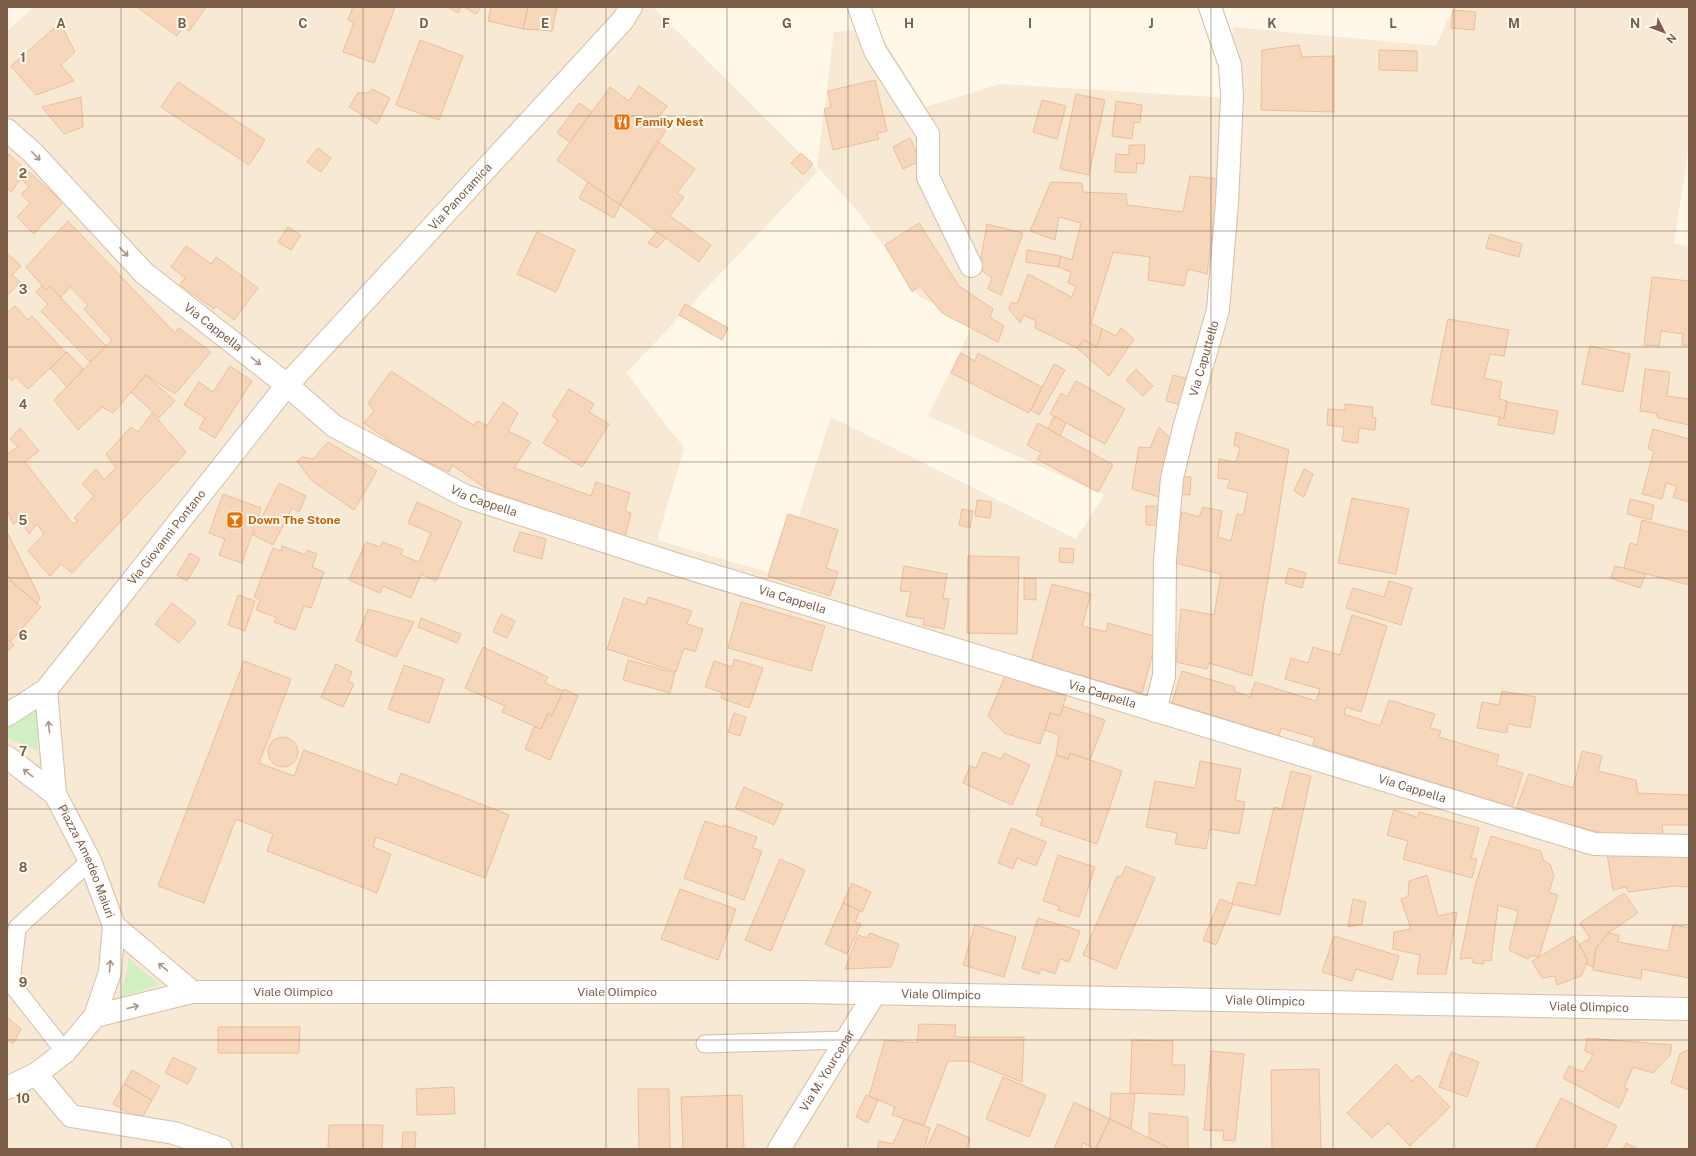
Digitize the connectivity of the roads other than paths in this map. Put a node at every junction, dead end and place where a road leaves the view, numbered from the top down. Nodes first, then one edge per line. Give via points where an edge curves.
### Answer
1 (631, 7) edge
2 (859, 7) edge
3 (1210, 7) edge
4 (7, 130) edge
5 (971, 266) dead end
6 (287, 385) junction
7 (46, 690) junction
8 (1155, 711) junction
9 (7, 715) edge
10 (7, 757) edge
11 (55, 794) junction
12 (1689, 846) edge
13 (90, 861) junction
14 (114, 926) junction
15 (11, 956) edge
16 (192, 992) junction
17 (875, 993) junction
18 (1689, 1009) edge
19 (95, 1016) junction
20 (846, 1040) junction
21 (706, 1044) dead end
22 (65, 1052) junction
23 (36, 1074) junction
24 (8, 1090) edge
25 (221, 1149) edge
26 (779, 1149) edge

1 - 6 street, Via Panoramica via 623,20
2 - 5 street via 875,51 928,134 928,177
3 - 8 street, Via Caputtello via 1230,65 1232,96 1227,203 1218,310 1172,478 1165,560 1164,676
4 -> 6 street, Via Cappella via 33,153 144,273
6 - 7 street, Via Giovanni Pontano
6 - 8 street, Via Cappella via 334,426 465,496 676,564
7 - 9 street, Via Giovanni Pontano
11 -> 7 street
8 - 12 street, Via Cappella via 1291,750 1594,844
11 -> 10 street, Piazza Amedeo Maiuri
11 - 13 street, Piazza Amedeo Maiuri
13 - 14 street, Piazza Amedeo Maiuri
13 - 15 lane via 17,928
16 -> 14 street
19 -> 14 street, Piazza Amedeo Maiuri via 110,972
15 - 22 lane via 11,983
16 - 17 street, Viale Olimpico
19 -> 16 street, Viale Olimpico
17 - 18 street, Viale Olimpico
17 - 20 street, Via M. Yourcenar
19 - 22 street, Piazza Amedeo Maiuri
20 - 21 lane
20 - 26 street, Via M. Yourcenar
22 - 23 street, Piazza Amedeo Maiuri
23 - 24 street, Piazza Amedeo Maiuri
23 - 25 street via 71,1116 174,1133

